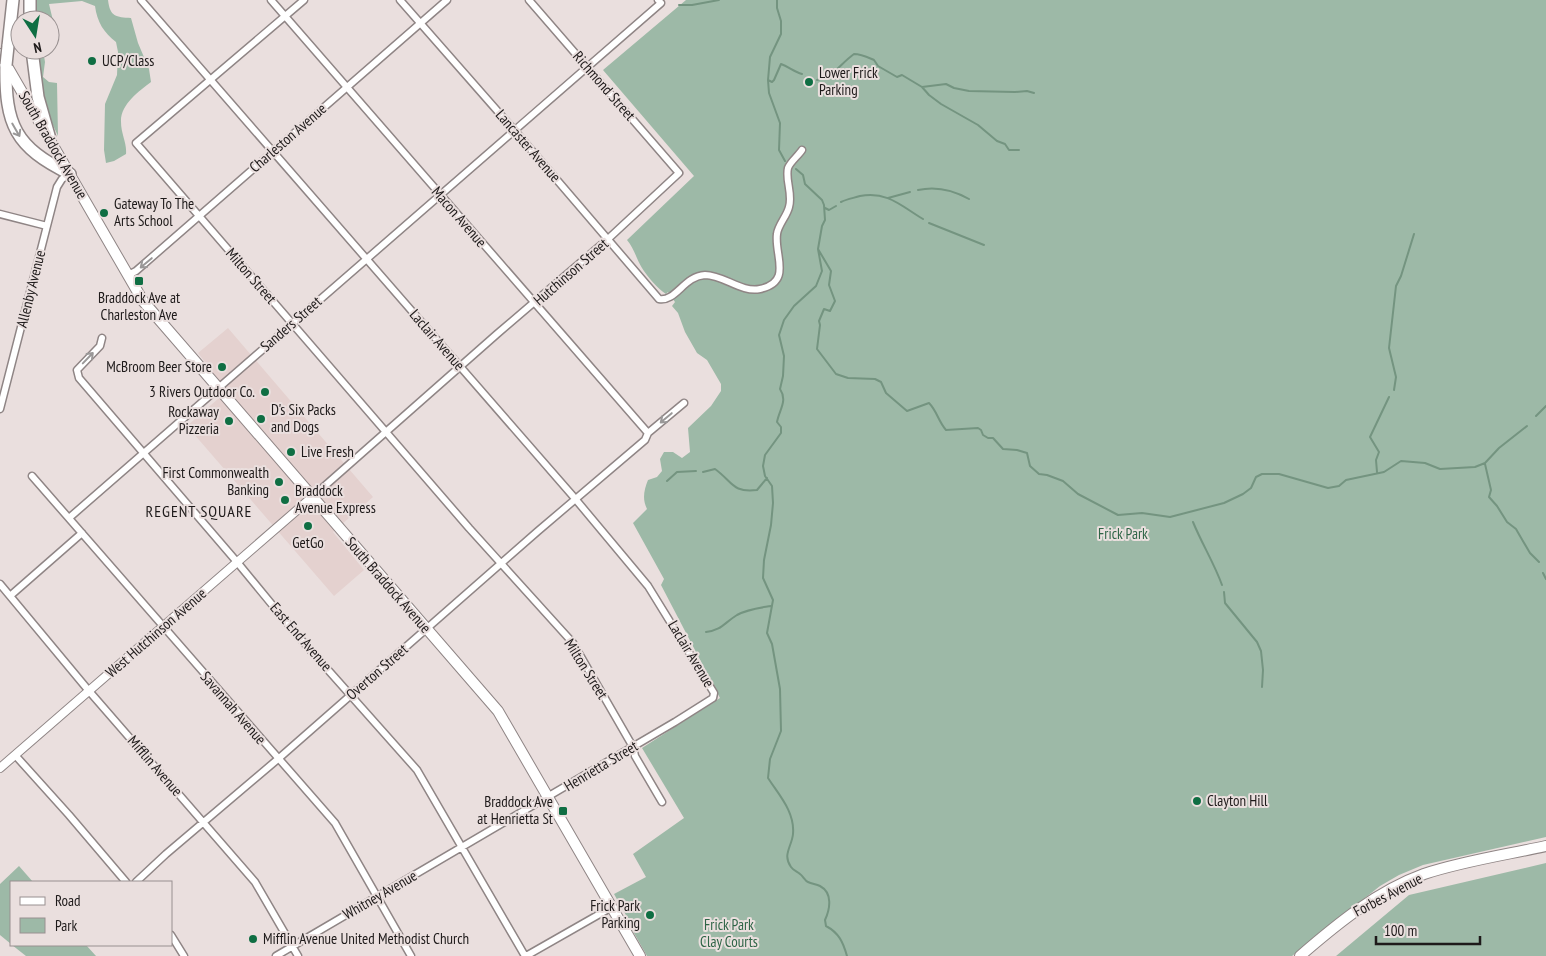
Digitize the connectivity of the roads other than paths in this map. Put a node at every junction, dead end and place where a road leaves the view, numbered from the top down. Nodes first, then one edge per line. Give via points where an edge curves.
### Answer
1 (12, 0) edge
2 (141, 0) edge
3 (270, 0) edge
4 (304, 0) edge
5 (400, 0) edge
6 (448, 0) edge
7 (529, 0) edge
8 (659, 1) edge
9 (285, 17) junction
10 (420, 24) junction
11 (4, 50) edge
12 (33, 60) edge
13 (588, 67) junction
14 (4, 81) junction
15 (211, 81) junction
16 (347, 88) junction
17 (0, 94) edge
18 (515, 131) junction
19 (50, 139) junction
20 (802, 150) dead end
21 (273, 152) junction
22 (678, 173) joint
23 (70, 174) junction
24 (440, 195) junction
25 (0, 214) edge
26 (199, 216) junction
27 (47, 226) junction
28 (608, 239) junction
29 (366, 258) junction
30 (128, 275) junction
31 (534, 303) junction
32 (292, 324) junction
33 (102, 338) dead end
34 (460, 367) junction
35 (218, 389) junction
36 (684, 403) dead end
37 (0, 409) edge
38 (386, 432) junction
39 (649, 438) junction
40 (143, 454) junction
41 (32, 476) dead end
42 (312, 498) junction
43 (576, 500) junction
44 (69, 518) junction
45 (82, 533) junction
46 (237, 562) junction
47 (501, 564) junction
48 (0, 584) edge
49 (10, 596) junction
50 (163, 626) junction
51 (426, 629) junction
52 (89, 691) junction
53 (714, 693) joint
54 (352, 694) junction
55 (632, 747) junction
56 (15, 755) junction
57 (278, 759) junction
58 (0, 768) edge
59 (548, 798) junction
60 (662, 802) dead end
61 (204, 822) junction
62 (484, 834) joint
63 (1546, 846) edge
64 (461, 847) junction
65 (125, 881) edge
66 (137, 881) edge
67 (377, 897) junction
68 (612, 907) junction
69 (172, 936) edge
70 (293, 946) junction
71 (184, 956) edge
72 (276, 956) edge
73 (298, 956) edge
74 (411, 956) edge
75 (525, 956) edge
76 (640, 956) edge
77 (1300, 956) edge

1 - 11 highway
2 - 15 street, Laclair Avenue
3 - 9 street, Macon Avenue
4 - 9 street
5 - 10 street, Lancaster Avenue
6 - 10 street, Charleston Avenue
7 - 13 street, Richmond Street
8 - 13 street, Sanders Street
9 - 15 street
9 - 16 street, Macon Avenue
10 - 16 street, Charleston Avenue
10 - 18 street, Lancaster Avenue
11 - 14 highway, bridge
11 - 19 main road, South Braddock Avenue
12 - 19 highway via 38,97
13 - 18 street, Sanders Street
13 - 22 street, Richmond Street
14 - 17 highway
14 -> 23 highway via 8,110 18,134 53,166
15 - 21 street, Laclair Avenue
15 - 26 street, Milton Street via 136,143
16 - 21 street, Charleston Avenue
16 - 24 street, Macon Avenue
18 - 24 street, Sanders Street
18 - 28 street, Lancaster Avenue
19 - 23 main road, South Braddock Avenue
20 - 28 street, Lancaster Avenue via 788,169 790,205 776,233 781,264 776,280 768,286 746,288 716,276 702,275 690,279 672,297 659,299
21 - 26 street, Charleston Avenue
21 - 29 street, Laclair Avenue
22 - 28 street, Hutchinson Street
23 - 27 street, Allenby Avenue via 59,182
23 - 30 main road, South Braddock Avenue
24 - 29 street, Sanders Street
24 - 31 street, Macon Avenue
25 - 27 street
26 -> 30 street, Charleston Avenue
26 - 32 street, Milton Street
27 - 37 street, Allenby Avenue
28 - 31 street, Hutchinson Street
29 - 32 street, Sanders Street
29 - 34 street, Laclair Avenue
30 - 35 main road, South Braddock Avenue via 143,301
31 - 34 street, Hutchinson Street
31 - 39 street, Macon Avenue
32 - 35 street, Sanders Street
32 - 38 street, Milton Street
40 -> 33 street, East End Avenue via 79,378 77,370 100,346
34 - 38 street, Hutchinson Street
34 - 43 street, Laclair Avenue
35 - 40 street, Sanders Street
35 - 42 main road, South Braddock Avenue
36 -> 39 street, Overton Street
38 - 42 street, Hutchinson Street
38 - 47 street, Milton Street
39 - 43 street, Overton Street
40 - 44 street, Sanders Street
40 - 46 street, East End Avenue
41 - 44 street, Savannah Avenue
42 - 46 street, West Hutchinson Avenue
42 - 51 main road, South Braddock Avenue
43 - 47 street, Overton Street
43 - 53 street, Laclair Avenue via 654,594
44 - 45 street, Savannah Avenue
45 - 49 street
45 - 50 street, Savannah Avenue
46 - 50 street, West Hutchinson Avenue
46 - 54 street, East End Avenue via 297,635
47 - 51 street, Overton Street
47 - 55 street, Milton Street via 573,644
48 - 49 street, Mifflin Avenue
49 - 52 street, Mifflin Avenue
50 - 52 street, West Hutchinson Avenue
50 - 57 street, Savannah Avenue
51 - 54 street, Overton Street
51 - 59 main road, South Braddock Avenue via 498,711
52 - 56 street, West Hutchinson Avenue
52 - 61 street, Mifflin Avenue
53 - 55 street, Henrietta Street via 710,700
54 - 57 street, Overton Street
54 - 64 street, East End Avenue via 417,770
55 - 59 street, Henrietta Street
55 - 60 street, Milton Street
56 - 58 street, West Hutchinson Avenue
56 - 65 street
57 - 61 street, Overton Street
57 - 67 street, Savannah Avenue via 335,823
59 - 62 street, Henrietta Street
59 - 68 main road, South Braddock Avenue
61 - 66 street, Overton Street
61 - 70 street, Mifflin Avenue via 255,882
62 - 64 street, Whitney Avenue
63 - 77 main road, Forbes Avenue via 1422,875 1368,903
64 - 67 street, Whitney Avenue
64 - 75 street, East End Avenue
67 - 70 street, Whitney Avenue
67 - 74 street, Savannah Avenue
68 - 75 street
68 - 76 main road, South Braddock Avenue
69 - 71 street
70 - 72 street, Whitney Avenue
70 - 73 street, Mifflin Avenue

